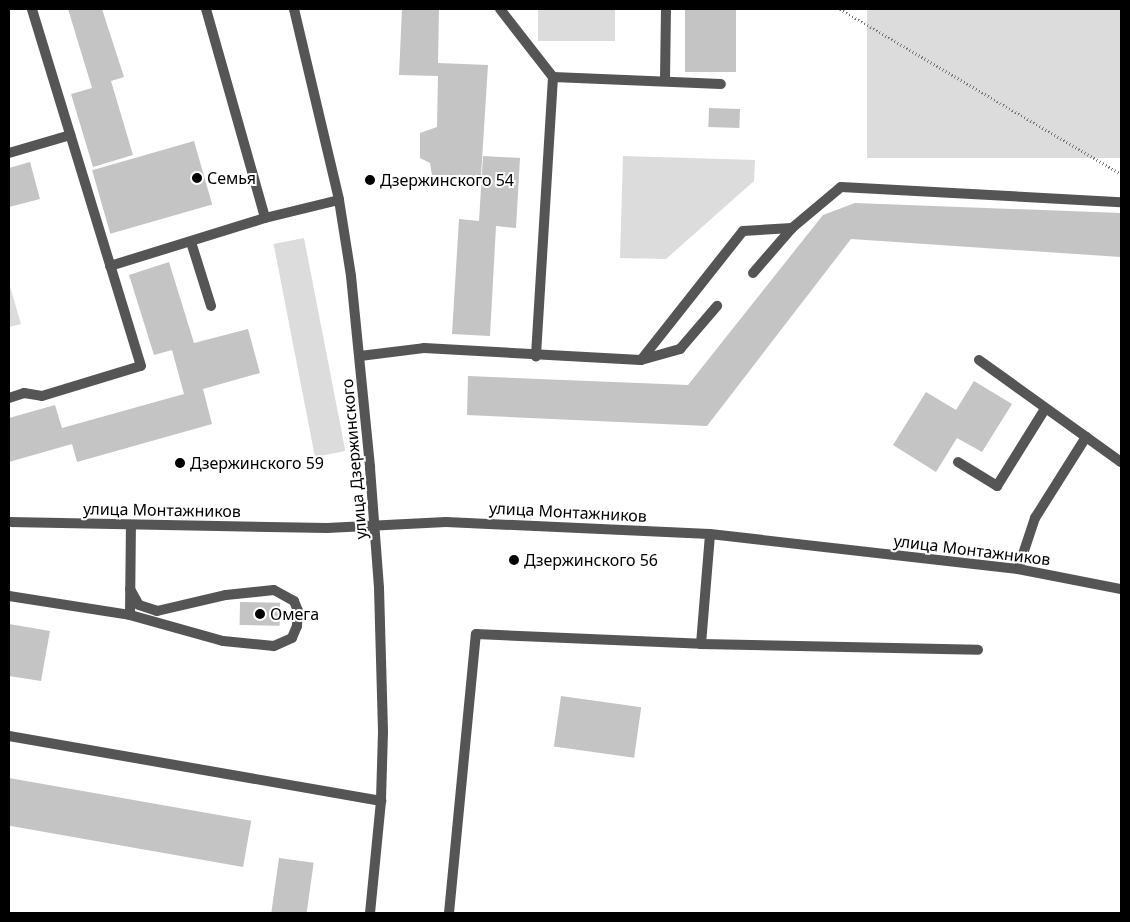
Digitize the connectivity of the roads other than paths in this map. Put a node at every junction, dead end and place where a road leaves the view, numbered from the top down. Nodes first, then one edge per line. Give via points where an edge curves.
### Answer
1 (32, 9) edge
2 (206, 9) edge
3 (294, 9) edge
4 (500, 9) edge
5 (666, 9) edge
6 (554, 77) junction
7 (665, 80) junction
8 (721, 84) dead end
9 (70, 135) junction
10 (9, 153) edge
11 (339, 200) junction
12 (1121, 202) edge
13 (265, 218) junction
14 (792, 228) junction
15 (191, 242) junction
16 (110, 266) junction
17 (753, 272) dead end
18 (211, 306) dead end
19 (717, 306) dead end
20 (360, 356) junction
21 (536, 356) junction
22 (641, 360) junction
23 (979, 360) dead end
24 (9, 398) edge
25 (1045, 409) junction
26 (1086, 437) junction
27 (958, 462) dead end
28 (1121, 462) edge
29 (9, 522) edge
30 (131, 525) junction
31 (375, 526) junction
32 (710, 534) junction
33 (1018, 570) junction
34 (130, 589) junction
35 (1121, 589) edge
36 (9, 596) edge
37 (130, 615) junction
38 (701, 644) junction
39 (978, 650) dead end
40 (9, 736) edge
41 (381, 802) junction
42 (370, 913) edge
43 (449, 913) edge

1 - 9 street
2 - 13 street
3 - 11 street, улица Дзержинского
4 - 6 street
5 - 7 street
6 - 7 street
6 - 21 street
7 - 8 street
9 - 10 street
9 - 16 street
11 - 13 street
11 - 20 street, улица Дзержинского
12 - 14 street via 841,187
13 - 15 street
14 - 17 street
14 - 22 street via 743,231
15 - 16 street
15 - 18 street
16 - 24 street via 141,366 42,396 24,394
19 - 22 street via 680,349
20 - 21 street via 424,348
20 - 31 street, улица Дзержинского
21 - 22 street
23 - 25 street
25 - 26 street
25 - 27 street via 997,486
26 - 28 street
26 - 33 street via 1035,518
29 - 30 street, улица Монтажников
30 - 31 street, улица Монтажников
30 - 34 street
31 - 32 street, улица Монтажников via 446,522
31 - 41 street, улица Дзержинского via 382,670
32 - 33 street, улица Монтажников
32 - 38 street
33 - 35 street, улица Монтажников
34 - 37 street
34 - 37 street via 140,605 148,610 180,608 226,595 274,590 294,601 298,611 292,638 274,646 223,641
36 - 37 street
38 - 39 street
38 - 43 street via 476,634
40 - 41 street
41 - 42 street, улица Дзержинского

